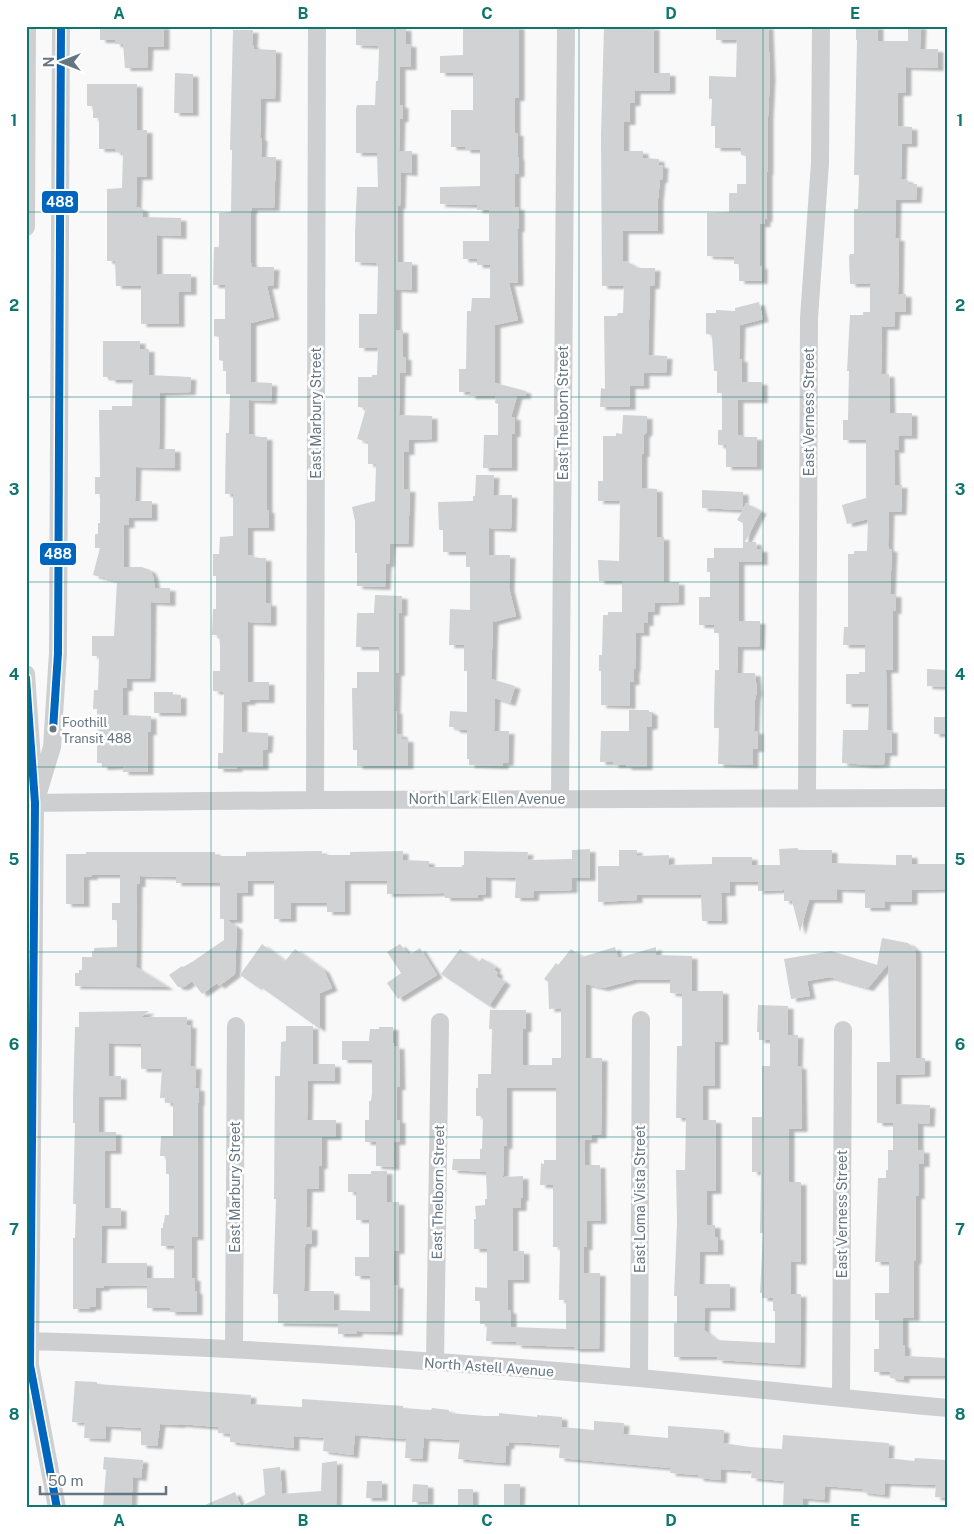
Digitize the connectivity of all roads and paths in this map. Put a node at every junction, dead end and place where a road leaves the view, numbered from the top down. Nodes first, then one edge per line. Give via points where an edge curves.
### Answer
1 (27, 26) edge
2 (61, 26) edge
3 (317, 26) edge
4 (566, 26) edge
5 (821, 26) edge
6 (26, 227) edge
7 (26, 674) edge
8 (807, 798) junction
9 (948, 798) edge
10 (560, 799) junction
11 (315, 800) junction
12 (30, 803) edge
13 (641, 1020) dead end
14 (440, 1022) dead end
15 (236, 1026) dead end
16 (843, 1030) dead end
17 (29, 1341) junction
18 (234, 1348) junction
19 (435, 1362) junction
20 (639, 1378) junction
21 (841, 1398) junction
22 (948, 1408) edge
23 (57, 1508) edge

1 - 6 street
2 - 12 street via 58,653 52,747
3 - 11 street, East Marbury Street
4 - 10 street, East Thelborn Street
5 - 8 street, East Verness Street via 820,163 809,318
7 - 12 street
8 - 9 street, North Lark Ellen Avenue
8 - 10 street, North Lark Ellen Avenue
10 - 11 street, North Lark Ellen Avenue
11 - 12 street, North Lark Ellen Avenue
12 - 17 street
13 - 20 street, East Loma Vista Street
14 - 19 street, East Thelborn Street
15 - 18 street, East Marbury Street
16 - 21 street, East Verness Street
17 - 18 street, North Astell Avenue
17 - 23 street via 30,1366
18 - 19 street, North Astell Avenue
19 - 20 street, North Astell Avenue
20 - 21 street, North Astell Avenue
21 - 22 street, North Astell Avenue

